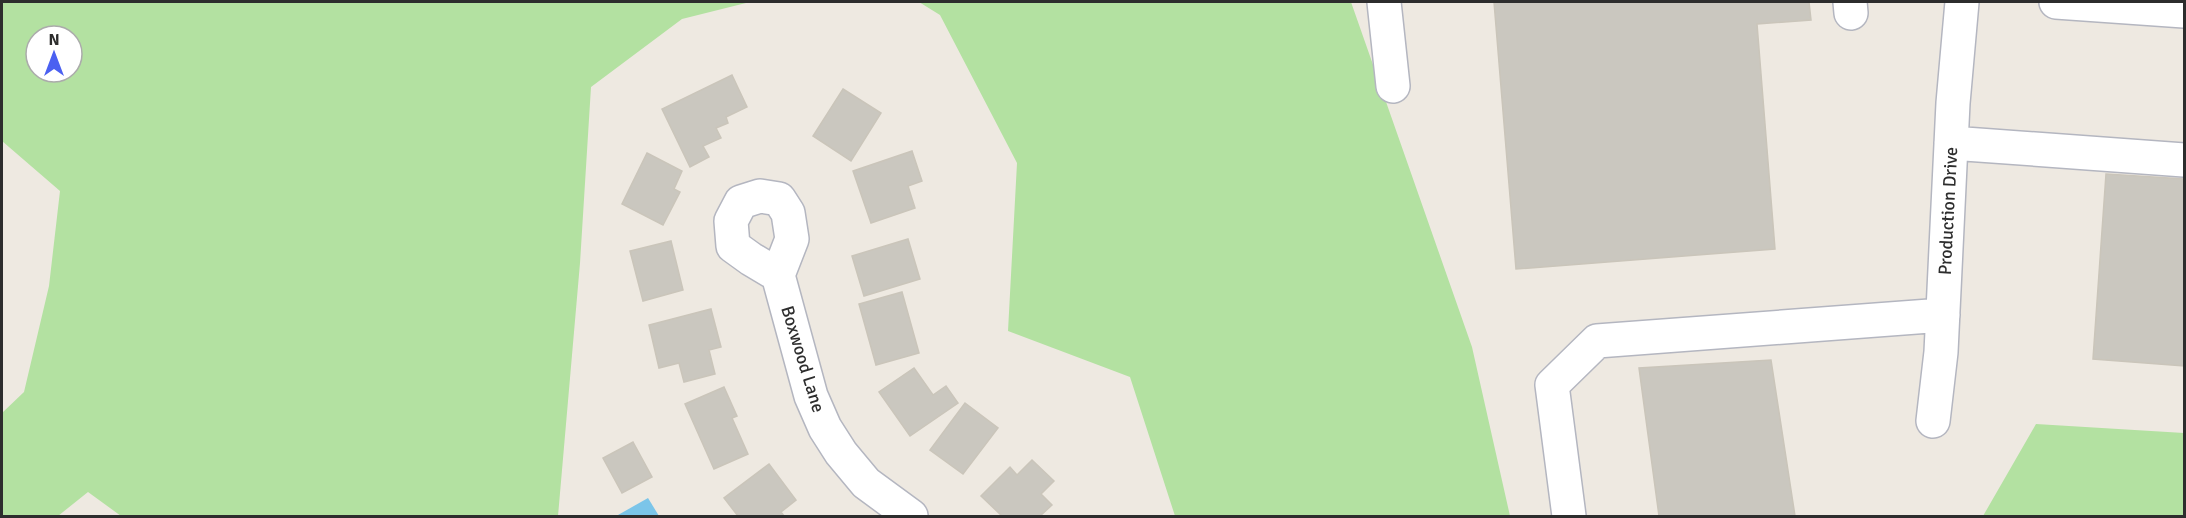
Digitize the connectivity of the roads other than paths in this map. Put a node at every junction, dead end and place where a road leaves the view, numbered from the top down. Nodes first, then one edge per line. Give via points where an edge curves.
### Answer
1 (1384, 2) edge
2 (1962, 2) edge
3 (2056, 2) edge
4 (2184, 11) edge
5 (1393, 86) dead end
6 (1951, 143) junction
7 (2184, 160) edge
8 (778, 274) dead end
9 (1943, 315) junction
10 (1933, 421) dead end
11 (911, 516) edge
12 (1569, 516) edge

1 - 5 street
2 - 6 street, Production Drive
3 - 4 street
6 - 7 street
6 - 9 street, Production Drive
8 - 11 street, Boxwood Lane via 812,396 825,428 866,483
9 - 10 street, Production Drive
9 - 12 street via 1597,341 1552,385

